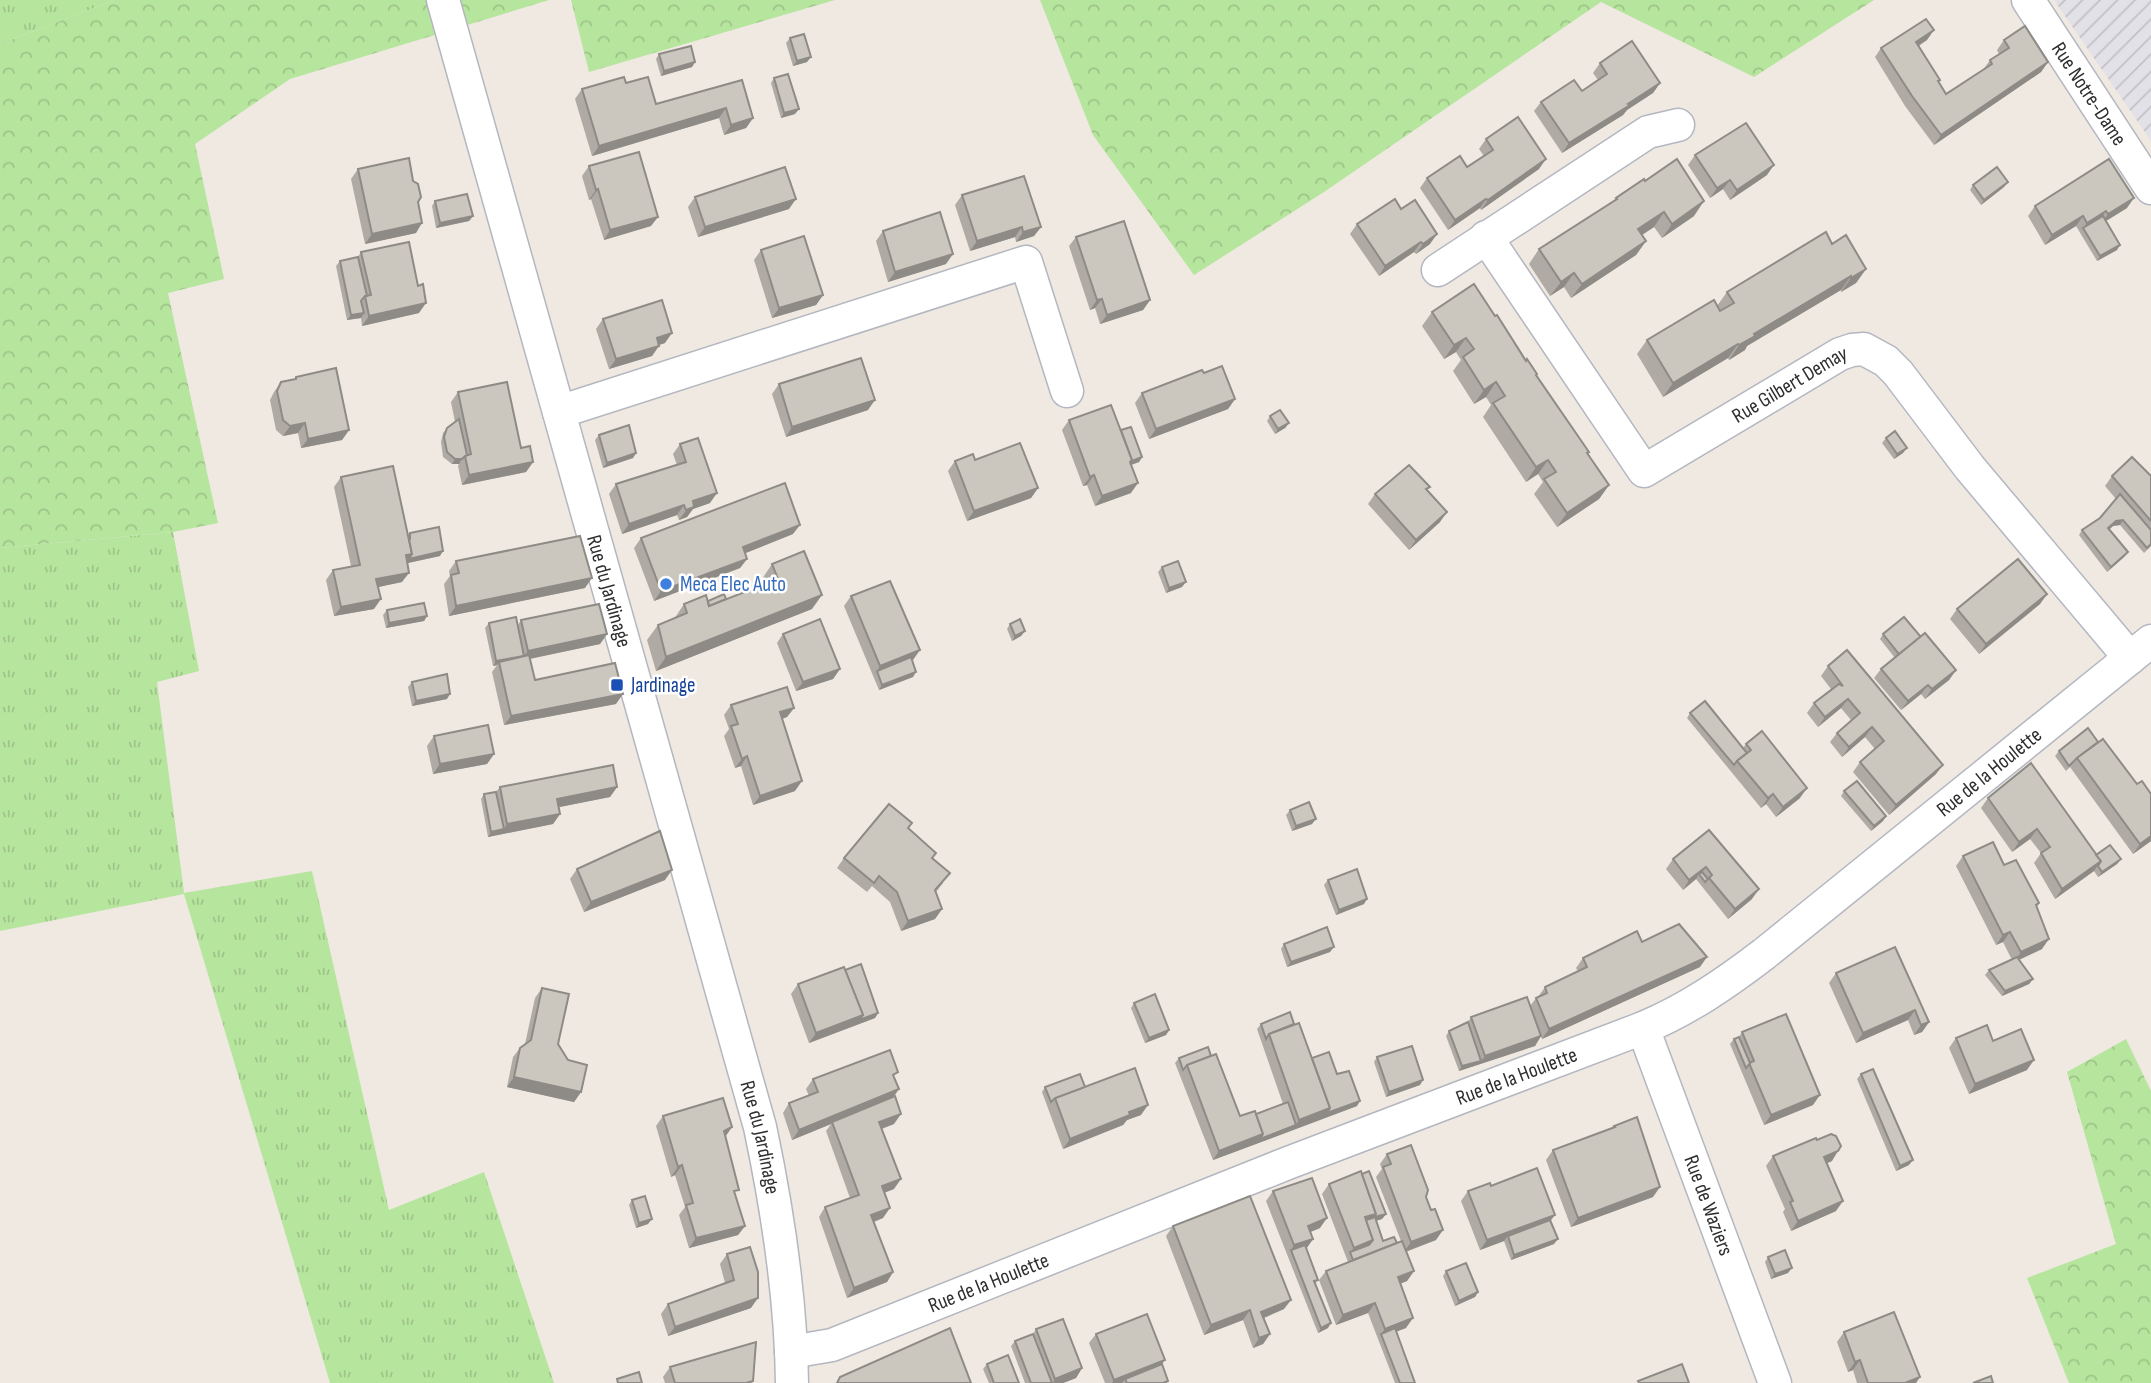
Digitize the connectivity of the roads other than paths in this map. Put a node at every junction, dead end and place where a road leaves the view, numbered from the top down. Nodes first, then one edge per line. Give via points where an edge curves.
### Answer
1 (443, 0) edge
2 (2028, 0) edge
3 (1678, 125) dead end
4 (2151, 187) edge
5 (1486, 237) junction
6 (1438, 270) dead end
7 (1067, 390) dead end
8 (559, 412) junction
9 (2141, 649) edge
10 (1643, 1028) junction
11 (791, 1352) junction
12 (792, 1383) edge
13 (1775, 1383) edge

1 - 8 street, Rue du Jardinage
2 - 4 street, Rue Notre-Dame
3 - 5 street via 1648,132
5 - 6 street
5 - 9 street, Rue Gilbert Demay via 1644,471 1840,354 1864,349 1898,373 1970,468
7 - 8 street via 1026,262
8 - 11 street, Rue du Jardinage via 758,1117 778,1221
9 - 10 street, Rue de la Houlette via 1764,954 1709,994
10 - 11 street, Rue de la Houlette via 1288,1163 832,1345
10 - 13 street, Rue de Waziers
11 - 12 street, Rue du Jardinage

